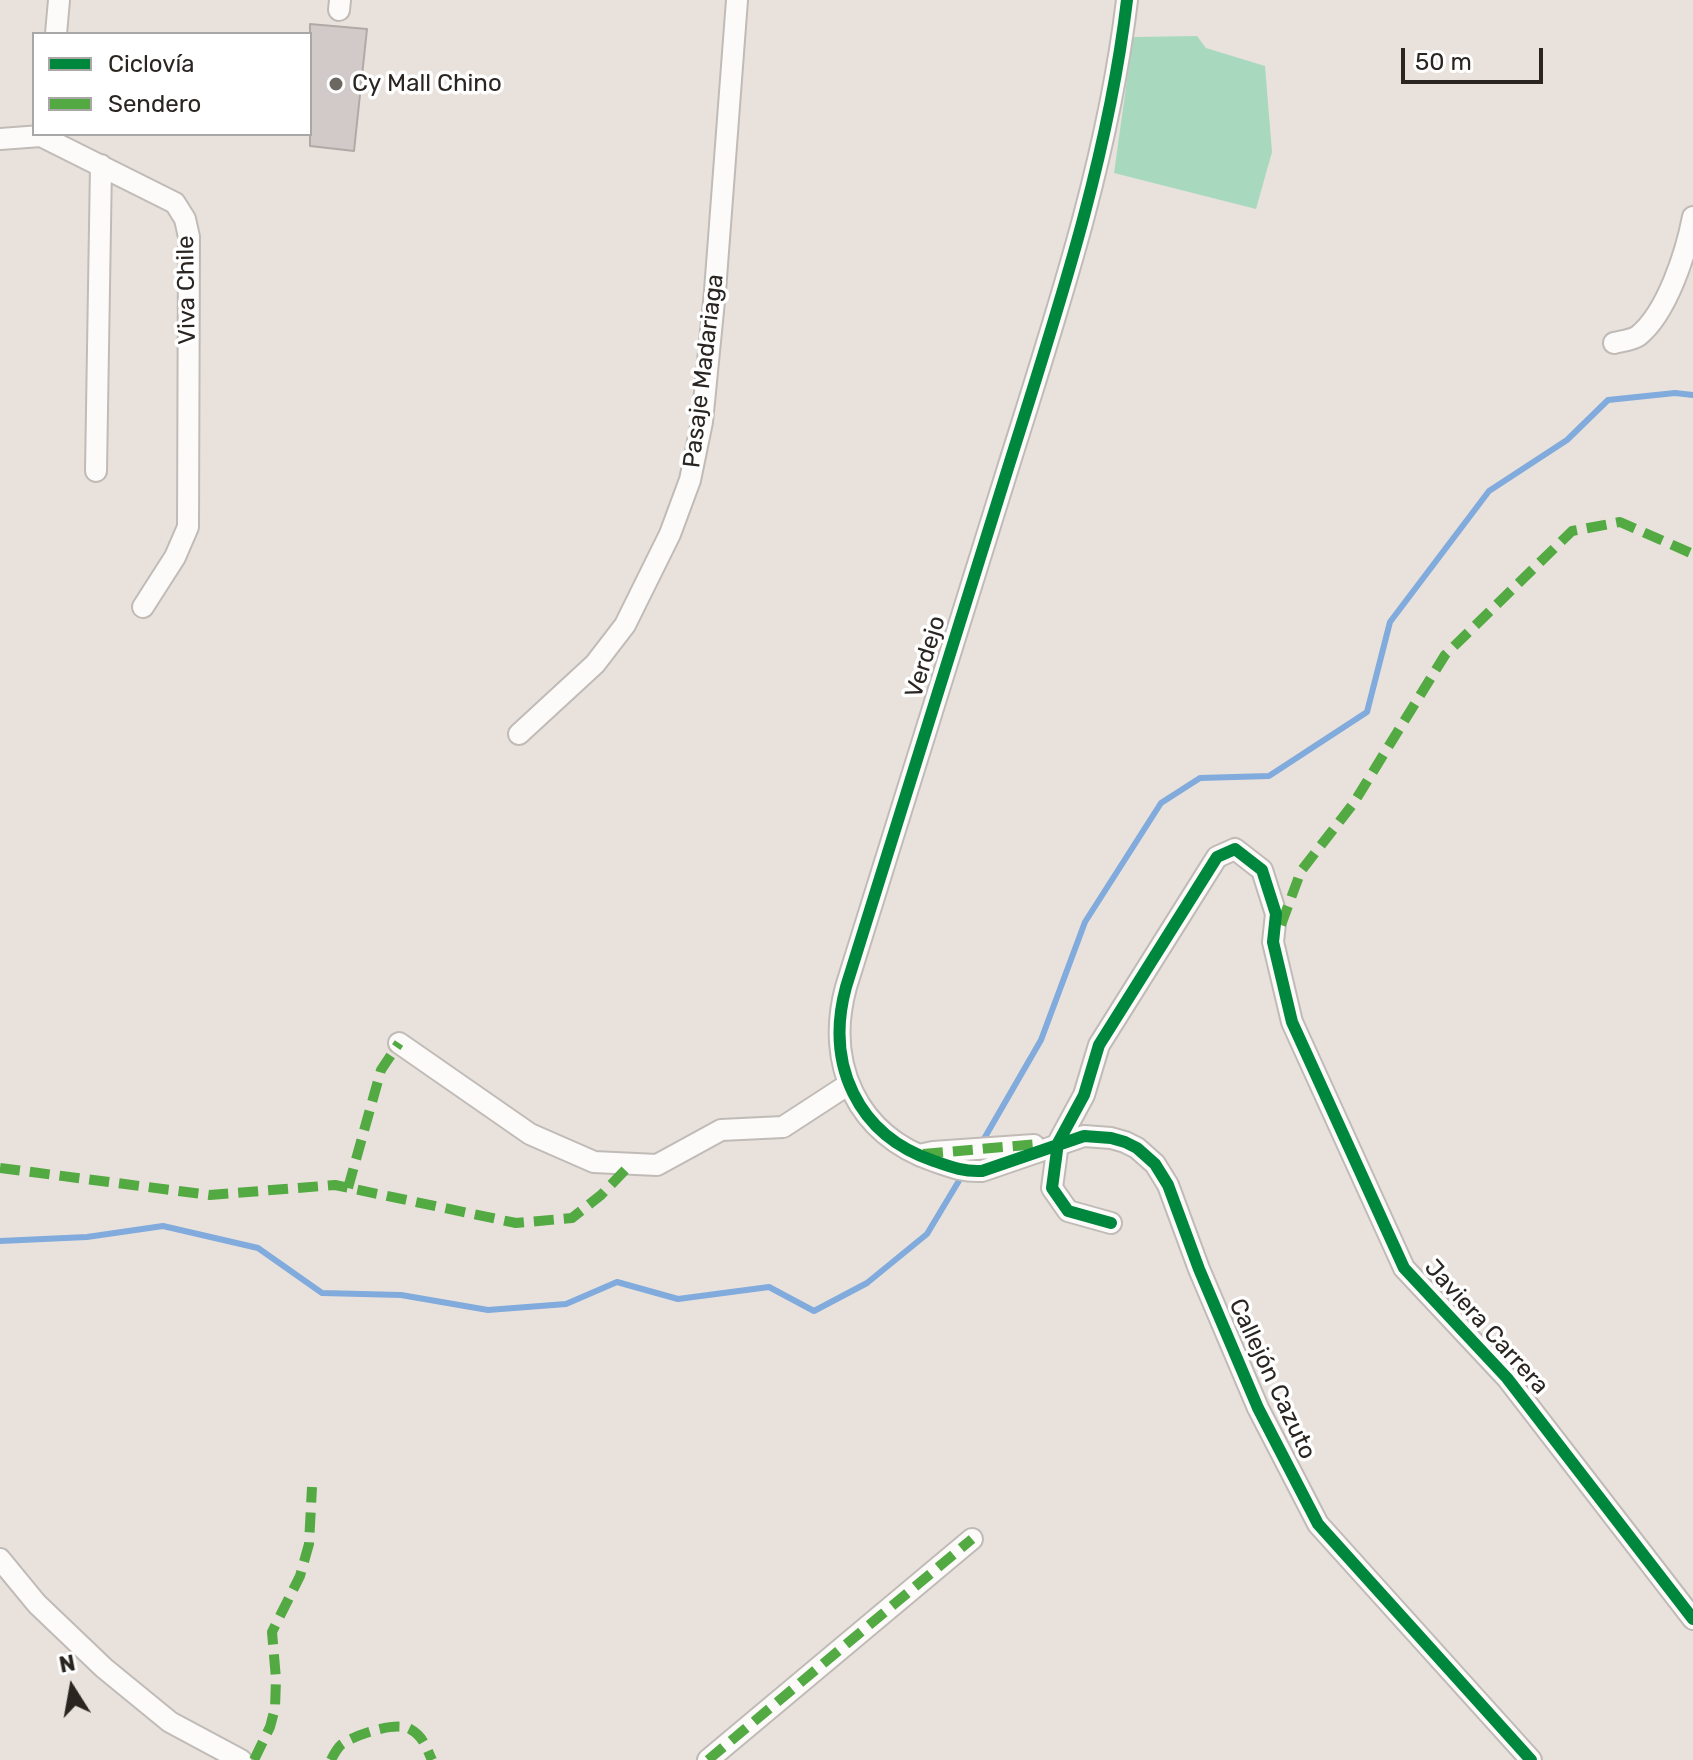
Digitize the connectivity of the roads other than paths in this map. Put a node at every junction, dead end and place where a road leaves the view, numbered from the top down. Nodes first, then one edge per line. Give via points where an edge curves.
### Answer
1 (59, 0) edge
2 (737, 0) edge
3 (1127, 0) edge
4 (56, 32) edge
5 (32, 136) edge
6 (43, 136) edge
7 (0, 139) edge
8 (101, 165) junction
9 (1693, 217) edge
10 (1614, 343) dead end
11 (96, 471) dead end
12 (143, 607) dead end
13 (519, 734) dead end
14 (399, 1043) dead end
15 (849, 1084) junction
16 (1058, 1143) junction
17 (917, 1155) joint
18 (1111, 1223) dead end
19 (972, 1539) dead end
20 (0, 1559) edge
21 (1693, 1619) edge
22 (227, 1757) edge
23 (708, 1760) edge
24 (1531, 1760) edge

1 - 4 street
2 - 13 street, Pasaje Madariaga via 715,291 702,422 690,480 625,625 595,664
3 - 15 street, Verdejo via 1106,124 1068,276 841,1005 838,1042
5 - 7 street, Viva Chile
6 - 8 street, Viva Chile
8 - 11 street
8 - 12 street, Viva Chile via 175,203 189,237 188,527
9 - 10 street via 1676,276 1653,320 1636,338
14 - 15 street via 530,1134 594,1162 657,1165 721,1130 783,1127
15 - 17 street, Verdejo via 872,1122
16 - 17 street, Callejón Cazuto
16 - 18 street via 1052,1188 1068,1211
16 - 21 street, Javiera Carrera via 1084,1095 1099,1045 1217,857 1235,849 1262,870 1276,914 1273,942 1292,1022 1404,1268 1507,1378
16 - 24 street, Callejón Cazuto via 1084,1136 1111,1138 1137,1148 1155,1164 1258,1408 1318,1524
19 - 23 street
20 - 22 street via 37,1604 104,1668 170,1722

